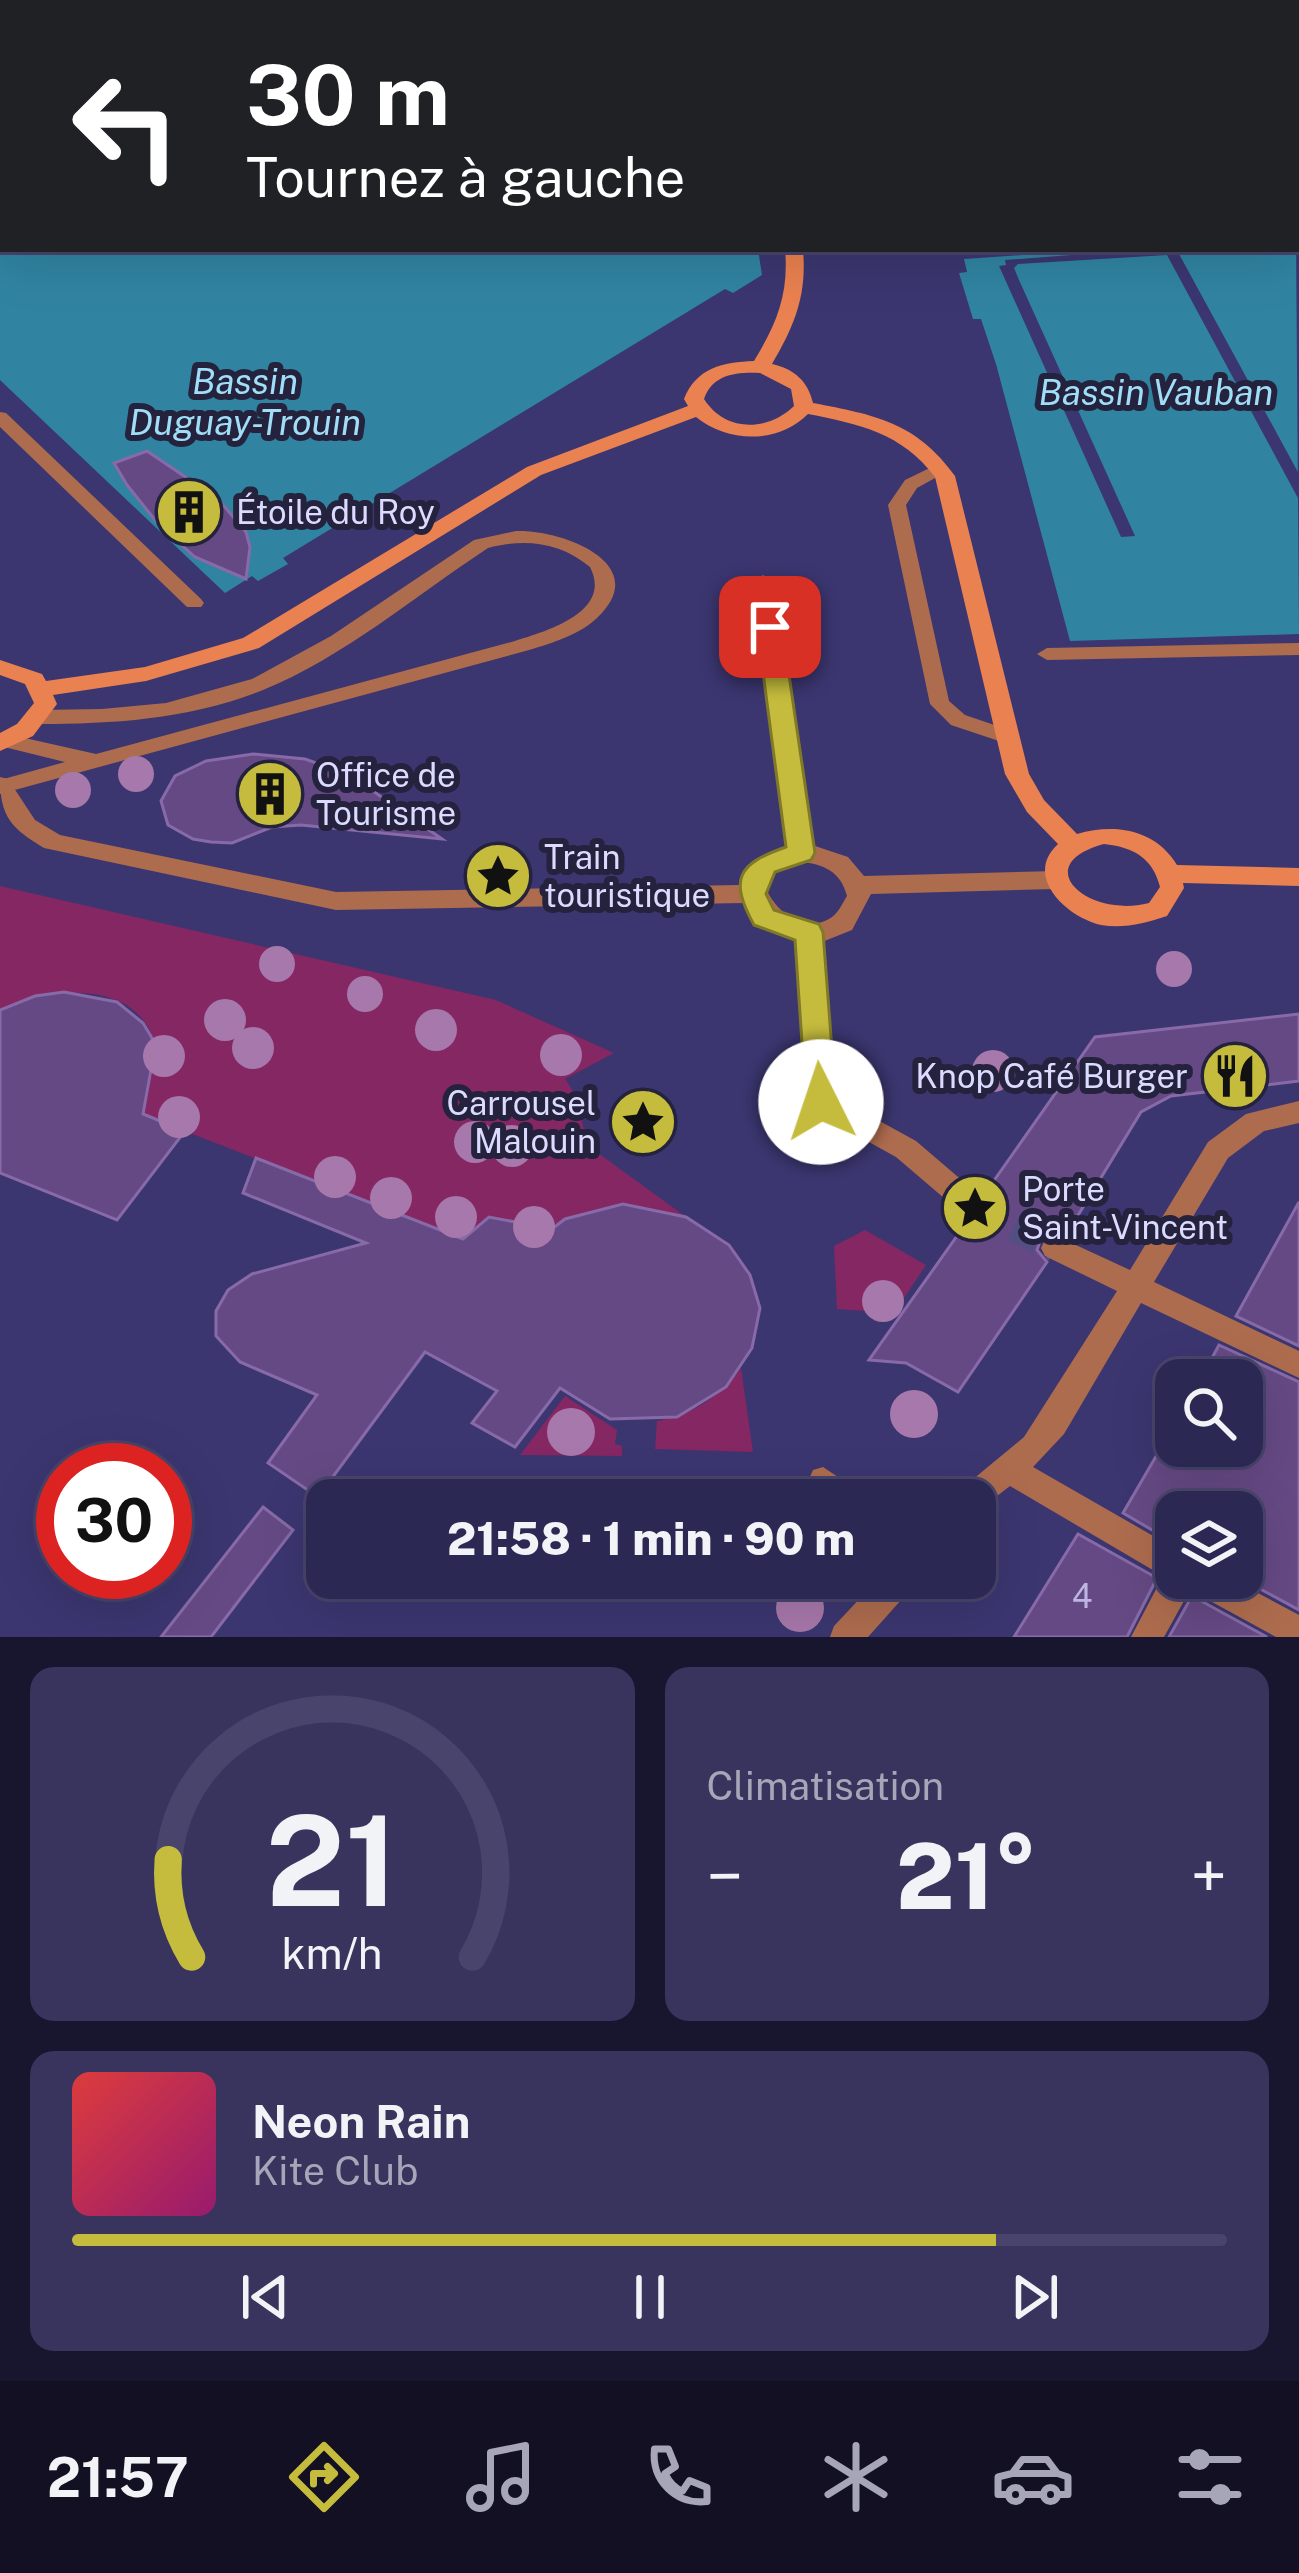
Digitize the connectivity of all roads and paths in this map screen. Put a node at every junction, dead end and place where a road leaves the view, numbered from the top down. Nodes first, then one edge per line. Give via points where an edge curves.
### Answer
1 (794, 252) edge
2 (760, 367) junction
3 (804, 406) junction
4 (698, 409) junction
5 (0, 417) edge
6 (940, 469) junction
7 (763, 581) dead end
8 (194, 603) dead end
9 (1299, 650) edge
10 (1047, 654) dead end
11 (0, 667) edge
12 (42, 689) junction
13 (38, 717) junction
14 (1008, 737) junction
15 (4, 742) edge
16 (113, 757) junction
17 (0, 786) edge
18 (1072, 843) junction
19 (801, 853) junction
20 (1171, 874) junction
21 (1299, 877) edge
22 (1055, 880) junction
23 (857, 885) junction
24 (752, 894) junction
25 (809, 932) junction
26 (1299, 1112) edge
27 (975, 1208) tunnel mouth
28 (1054, 1248) tunnel mouth
29 (1136, 1286) junction
30 (1299, 1365) edge
31 (1007, 1468) junction
32 (995, 1479) edge
33 (1155, 1554) edge
34 (881, 1599) edge
35 (1167, 1599) edge
36 (1238, 1599) edge
37 (1299, 1632) edge
38 (846, 1637) edge
39 (1147, 1637) edge

1 - 2 main road via 795,302
2 - 3 main road via 800,387
2 - 4 main road via 703,381
3 - 4 main road via 788,423 758,430 722,426
3 - 6 main road via 899,431
4 - 12 main road via 534,471 250,644 146,674
5 - 8 lane
6 - 14 main road
6 - 14 lane via 911,484 897,506 940,704 958,720
7 - 19 street
9 - 10 lane
11 - 12 main road via 21,671
12 - 13 main road via 46,704
13 - 15 main road
13 - 16 lane via 129,716 252,686 481,544 511,536 568,545 595,559 606,579 603,598 559,633
14 - 18 main road via 1035,806
15 - 16 lane
16 - 17 lane
17 - 24 street via 26,826 53,842 337,901
18 - 20 main road via 1104,835 1139,842
18 - 22 main road via 1054,866
19 - 23 street via 831,858
19 - 24 street via 765,865
20 - 21 main road
20 - 22 main road via 1168,900 1126,920 1088,913
22 - 23 street
23 - 25 street via 849,917
24 - 25 street via 764,917
25 - 27 street via 821,1102 906,1149
26 - 29 street via 1256,1122 1218,1150
28 - 29 street
29 - 30 street
29 - 31 street via 1053,1424
31 - 32 street
31 - 33 street
34 - 38 street
35 - 39 street
36 - 37 street

